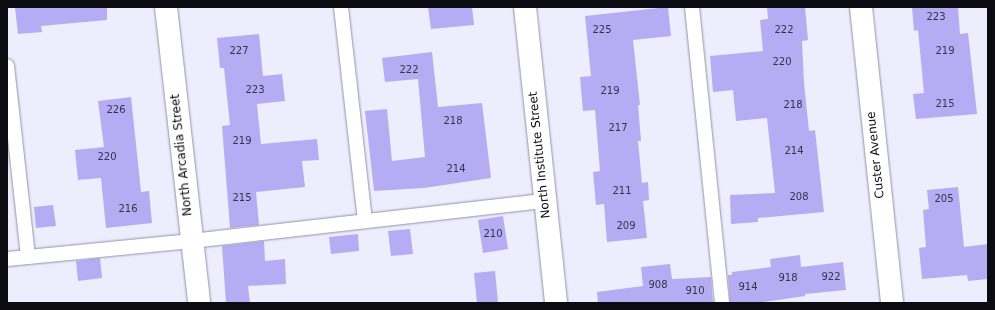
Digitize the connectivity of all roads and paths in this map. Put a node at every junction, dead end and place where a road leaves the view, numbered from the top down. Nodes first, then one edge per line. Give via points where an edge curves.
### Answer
1 (166, 7) edge
2 (341, 7) edge
3 (525, 7) edge
4 (692, 7) edge
5 (861, 7) edge
6 (7, 66) edge
7 (545, 200) junction
8 (365, 221) junction
9 (192, 241) junction
10 (28, 257) junction
11 (7, 259) edge
12 (198, 303) edge
13 (556, 303) edge
14 (722, 303) edge
15 (892, 303) edge

1 - 9 street, North Arcadia Street
2 - 8 lane
3 - 7 street, North Institute Street
4 - 14 lane
5 - 15 street, Custer Avenue
6 - 10 lane
7 - 8 lane
7 - 13 street, North Institute Street
8 - 9 lane
9 - 10 lane
9 - 12 street, North Arcadia Street
10 - 11 lane

